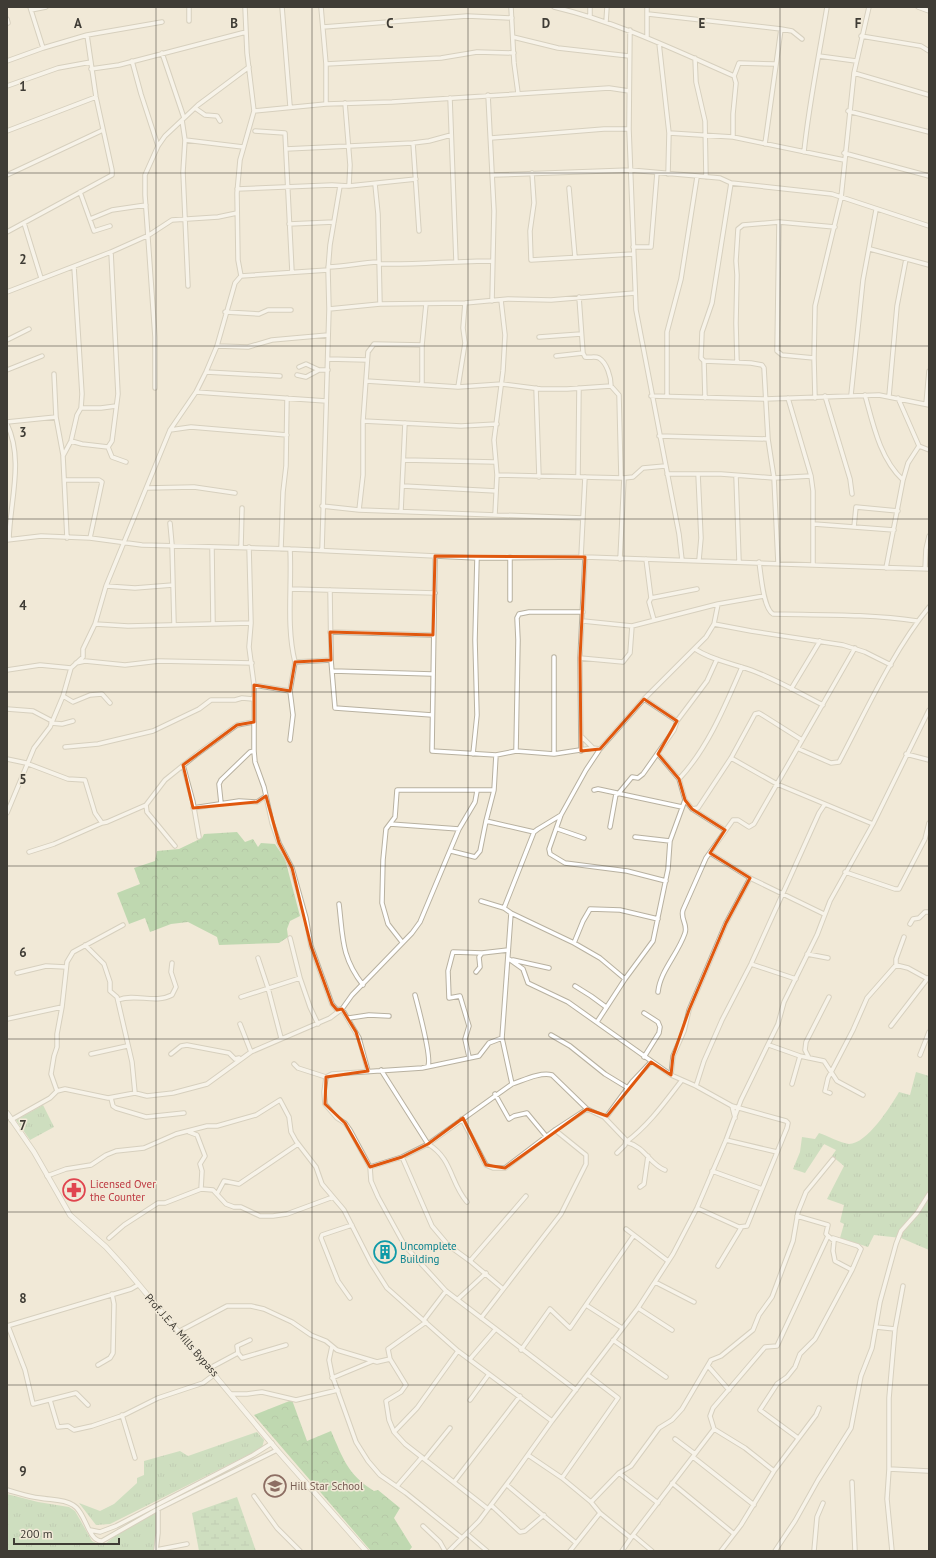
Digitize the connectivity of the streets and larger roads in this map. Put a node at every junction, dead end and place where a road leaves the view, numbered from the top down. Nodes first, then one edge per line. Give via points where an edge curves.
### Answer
1 (46, 7) edge
2 (188, 7) edge
3 (245, 7) edge
4 (282, 7) edge
5 (321, 7) edge
6 (511, 7) edge
7 (554, 7) edge
8 (590, 7) edge
9 (607, 7) edge
10 (647, 7) edge
11 (827, 7) edge
12 (869, 7) edge
13 (918, 7) edge
14 (31, 9) edge
15 (929, 11) edge
16 (648, 14) junction
17 (590, 17) junction
18 (512, 18) junction
19 (189, 21) dead end
20 (162, 22) dead end
21 (606, 22) junction
22 (323, 27) junction
23 (781, 29) junction
24 (630, 30) junction
25 (246, 32) junction
26 (87, 35) junction
27 (861, 36) junction
28 (513, 38) junction
29 (646, 38) junction
30 (802, 39) dead end
31 (659, 43) junction
32 (43, 48) junction
33 (929, 51) edge
34 (162, 53) junction
35 (514, 53) junction
36 (629, 56) junction
37 (819, 56) junction
38 (695, 58) junction
39 (7, 61) edge
40 (132, 61) junction
41 (856, 61) junction
42 (91, 62) junction
43 (326, 64) junction
44 (775, 64) junction
45 (249, 67) junction
46 (91, 70) junction
47 (854, 73) junction
48 (734, 76) junction
49 (7, 86) edge
50 (629, 91) junction
51 (518, 93) junction
52 (488, 95) junction
53 (929, 95) edge
54 (96, 97) junction
55 (450, 98) junction
56 (345, 103) junction
57 (326, 104) junction
58 (290, 106) junction
59 (195, 108) junction
60 (254, 111) junction
61 (848, 111) junction
62 (183, 119) junction
63 (220, 121) dead end
64 (629, 129) junction
65 (103, 130) junction
66 (7, 131) edge
67 (255, 131) dead end
68 (929, 132) edge
69 (669, 133) junction
70 (706, 134) junction
71 (451, 135) junction
72 (733, 137) junction
73 (491, 138) junction
74 (185, 140) junction
75 (413, 143) junction
76 (764, 144) junction
77 (158, 146) junction
78 (349, 146) junction
79 (243, 147) junction
80 (286, 149) junction
81 (804, 152) junction
82 (844, 153) junction
83 (844, 160) junction
84 (630, 170) junction
85 (532, 173) junction
86 (7, 174) edge
87 (657, 174) junction
88 (668, 174) junction
89 (493, 175) junction
90 (706, 176) junction
91 (929, 176) edge
92 (697, 177) junction
93 (416, 179) junction
94 (731, 183) junction
95 (375, 184) junction
96 (340, 186) junction
97 (350, 186) junction
98 (287, 188) junction
99 (569, 188) dead end
100 (237, 189) junction
101 (80, 192) junction
102 (840, 198) junction
103 (146, 205) junction
104 (876, 210) junction
105 (237, 213) junction
106 (185, 218) junction
107 (90, 219) junction
108 (334, 222) junction
109 (780, 222) junction
110 (24, 223) junction
111 (289, 224) junction
112 (110, 226) dead end
113 (835, 226) junction
114 (929, 226) edge
115 (419, 231) dead end
116 (7, 232) edge
117 (148, 235) junction
118 (633, 247) junction
119 (870, 249) junction
120 (111, 252) junction
121 (633, 254) junction
122 (575, 257) junction
123 (906, 258) junction
124 (456, 261) junction
125 (492, 261) junction
126 (378, 263) junction
127 (929, 265) edge
128 (74, 266) junction
129 (328, 269) junction
130 (292, 272) junction
131 (241, 276) junction
132 (41, 278) junction
133 (188, 286) dead end
134 (7, 292) edge
135 (635, 293) junction
136 (578, 297) junction
137 (501, 300) junction
138 (492, 301) junction
139 (466, 303) junction
140 (380, 304) junction
141 (426, 304) junction
142 (330, 309) junction
143 (291, 310) dead end
144 (225, 312) junction
145 (29, 329) dead end
146 (581, 334) junction
147 (328, 335) junction
148 (539, 337) dead end
149 (7, 340) edge
150 (422, 345) junction
151 (217, 346) junction
152 (583, 353) junction
153 (42, 356) dead end
154 (556, 356) dead end
155 (814, 358) junction
156 (328, 359) junction
157 (367, 360) junction
158 (704, 361) junction
159 (737, 362) junction
160 (299, 367) dead end
161 (7, 370) edge
162 (319, 370) junction
163 (328, 370) junction
164 (929, 371) edge
165 (206, 372) junction
166 (54, 374) dead end
167 (297, 375) dead end
168 (280, 376) dead end
169 (366, 381) junction
170 (422, 384) junction
171 (502, 384) junction
172 (611, 386) junction
173 (458, 387) junction
174 (155, 388) dead end
175 (536, 388) junction
176 (578, 388) junction
177 (196, 392) junction
178 (851, 395) junction
179 (865, 395) junction
180 (651, 396) junction
181 (667, 396) junction
182 (825, 396) junction
183 (889, 396) junction
184 (287, 398) junction
185 (705, 398) junction
186 (788, 398) junction
187 (815, 398) junction
188 (898, 398) junction
189 (765, 399) junction
190 (326, 401) junction
191 (928, 404) edge
192 (116, 406) junction
193 (81, 408) junction
194 (56, 417) junction
195 (363, 422) junction
196 (7, 423) edge
197 (405, 423) junction
198 (497, 424) junction
199 (170, 430) junction
200 (286, 435) junction
201 (659, 436) junction
202 (768, 439) junction
203 (70, 441) junction
204 (7, 442) edge
205 (13, 442) junction
206 (919, 446) junction
207 (108, 447) junction
208 (929, 450) edge
209 (63, 456) junction
210 (404, 460) junction
211 (126, 462) dead end
212 (495, 462) junction
213 (665, 466) junction
214 (667, 474) junction
215 (698, 474) junction
216 (497, 475) junction
217 (736, 476) junction
218 (811, 476) junction
219 (539, 477) junction
220 (578, 477) junction
221 (585, 477) junction
222 (623, 478) junction
223 (774, 478) junction
224 (65, 480) junction
225 (903, 480) junction
226 (403, 486) junction
227 (147, 488) junction
228 (496, 491) junction
229 (235, 493) dead end
230 (852, 494) dead end
231 (322, 506) junction
232 (242, 508) dead end
233 (359, 510) junction
234 (898, 510) junction
235 (401, 511) junction
236 (495, 515) junction
237 (583, 518) junction
238 (170, 522) dead end
239 (814, 524) junction
240 (854, 527) junction
241 (894, 530) junction
242 (929, 536) edge
243 (67, 538) junction
244 (90, 538) junction
245 (8, 540) edge
246 (124, 543) junction
247 (172, 545) junction
248 (241, 547) junction
249 (249, 547) junction
250 (212, 548) junction
251 (281, 548) junction
252 (290, 548) junction
253 (322, 550) junction
254 (435, 556) junction
255 (510, 557) junction
256 (583, 557) junction
257 (477, 558) junction
258 (620, 559) junction
259 (646, 559) junction
260 (682, 560) junction
261 (699, 560) junction
262 (739, 561) junction
263 (759, 562) junction
264 (778, 563) junction
265 (813, 564) junction
266 (886, 568) junction
267 (927, 569) edge
268 (173, 585) junction
269 (106, 586) junction
270 (697, 588) dead end
271 (291, 589) junction
272 (330, 590) junction
273 (435, 593) junction
274 (764, 596) junction
275 (651, 598) junction
276 (510, 600) dead end
277 (718, 604) junction
278 (929, 607) edge
279 (583, 612) junction
280 (654, 620) junction
281 (583, 621) junction
282 (917, 621) junction
283 (251, 622) junction
284 (213, 623) junction
285 (95, 624) junction
286 (174, 624) junction
287 (714, 624) junction
288 (632, 626) junction
289 (330, 632) junction
290 (433, 635) junction
291 (820, 641) junction
292 (855, 648) junction
293 (695, 649) junction
294 (554, 657) dead end
295 (580, 658) junction
296 (717, 659) junction
297 (331, 660) junction
298 (295, 662) junction
299 (75, 663) junction
300 (252, 663) junction
301 (891, 665) junction
302 (742, 667) junction
303 (71, 668) junction
304 (7, 670) edge
305 (333, 671) junction
306 (432, 674) junction
307 (254, 685) junction
308 (791, 689) junction
309 (290, 690) junction
310 (63, 696) junction
311 (253, 699) junction
312 (644, 699) junction
313 (110, 703) dead end
314 (823, 705) junction
315 (7, 709) edge
316 (929, 710) edge
317 (432, 715) junction
318 (73, 721) dead end
319 (677, 721) junction
320 (52, 722) junction
321 (253, 722) junction
322 (582, 737) junction
323 (290, 740) dead end
324 (802, 740) junction
325 (65, 748) dead end
326 (593, 748) junction
327 (799, 749) junction
328 (600, 750) junction
329 (254, 751) junction
330 (581, 751) junction
331 (516, 752) junction
332 (473, 754) junction
333 (554, 754) junction
334 (658, 754) junction
335 (906, 754) junction
336 (496, 755) junction
337 (731, 758) junction
338 (7, 759) edge
339 (929, 760) edge
340 (26, 763) junction
341 (183, 765) junction
342 (679, 779) junction
343 (777, 784) junction
344 (494, 790) junction
345 (594, 790) dead end
346 (477, 791) junction
347 (617, 794) junction
348 (266, 796) junction
349 (685, 800) junction
350 (221, 803) junction
351 (825, 804) junction
352 (146, 805) junction
353 (682, 807) junction
354 (194, 808) junction
355 (692, 809) junction
356 (7, 814) edge
357 (561, 815) junction
358 (486, 821) junction
359 (102, 823) junction
360 (929, 823) edge
361 (390, 824) junction
362 (873, 824) junction
363 (610, 827) dead end
364 (558, 828) junction
365 (459, 829) junction
366 (725, 830) junction
367 (534, 832) junction
368 (199, 837) dead end
369 (635, 837) dead end
370 (584, 838) dead end
371 (670, 841) junction
372 (175, 846) dead end
373 (451, 851) junction
374 (29, 852) dead end
375 (710, 853) junction
376 (845, 872) junction
377 (750, 878) junction
378 (666, 881) junction
379 (781, 894) junction
380 (481, 901) dead end
381 (339, 904) dead end
382 (504, 908) junction
383 (929, 912) edge
384 (511, 913) junction
385 (824, 914) junction
386 (658, 919) junction
387 (910, 924) dead end
388 (123, 925) dead end
389 (904, 937) dead end
390 (290, 938) dead end
391 (402, 942) junction
392 (574, 943) junction
393 (85, 946) junction
394 (508, 950) junction
395 (482, 953) junction
396 (807, 954) junction
397 (258, 958) dead end
398 (828, 958) dead end
399 (509, 959) junction
400 (172, 963) dead end
401 (751, 964) junction
402 (896, 965) junction
403 (66, 967) junction
404 (549, 968) dead end
405 (476, 972) dead end
406 (17, 973) dead end
407 (300, 978) junction
408 (928, 978) edge
409 (796, 979) junction
410 (625, 980) junction
411 (363, 985) junction
412 (575, 986) dead end
413 (268, 988) junction
414 (658, 992) dead end
415 (415, 994) dead end
416 (241, 997) dead end
417 (829, 997) dead end
418 (118, 1000) junction
419 (62, 1007) junction
420 (606, 1007) junction
421 (342, 1009) junction
422 (644, 1013) dead end
423 (389, 1016) dead end
424 (349, 1018) junction
425 (7, 1019) edge
426 (597, 1022) junction
427 (240, 1024) dead end
428 (318, 1024) junction
429 (891, 1026) dead end
430 (929, 1032) edge
431 (551, 1035) dead end
432 (281, 1038) junction
433 (502, 1038) junction
434 (769, 1045) junction
435 (127, 1046) junction
436 (251, 1052) junction
437 (91, 1054) dead end
438 (171, 1054) dead end
439 (920, 1055) dead end
440 (800, 1056) junction
441 (469, 1057) junction
442 (644, 1057) junction
443 (240, 1058) junction
444 (809, 1058) junction
445 (651, 1062) junction
446 (294, 1064) dead end
447 (428, 1066) junction
448 (381, 1070) junction
449 (368, 1071) junction
450 (832, 1073) junction
451 (671, 1075) junction
452 (326, 1077) junction
453 (682, 1080) junction
454 (512, 1084) junction
455 (792, 1084) dead end
456 (696, 1086) junction
457 (628, 1088) junction
458 (57, 1091) junction
459 (830, 1093) dead end
460 (135, 1094) junction
461 (495, 1094) junction
462 (863, 1095) dead end
463 (111, 1098) junction
464 (732, 1106) junction
465 (738, 1107) junction
466 (587, 1109) junction
467 (7, 1113) edge
468 (184, 1113) dead end
469 (604, 1117) junction
470 (735, 1118) junction
471 (462, 1119) junction
472 (11, 1120) junction
473 (555, 1130) junction
474 (189, 1132) junction
475 (546, 1136) junction
476 (726, 1140) junction
477 (626, 1142) junction
478 (298, 1144) junction
479 (428, 1144) junction
480 (777, 1152) junction
481 (617, 1153) dead end
482 (648, 1156) junction
483 (402, 1157) junction
484 (833, 1159) dead end
485 (370, 1168) junction
486 (665, 1170) dead end
487 (712, 1171) junction
488 (47, 1176) junction
489 (640, 1187) dead end
490 (201, 1189) junction
491 (762, 1189) junction
492 (217, 1194) junction
493 (929, 1194) edge
494 (526, 1196) dead end
495 (333, 1197) junction
496 (467, 1202) dead end
497 (697, 1208) junction
498 (797, 1216) junction
499 (352, 1225) junction
500 (741, 1228) junction
501 (626, 1229) dead end
502 (634, 1235) junction
503 (828, 1236) junction
504 (109, 1238) dead end
505 (833, 1238) junction
506 (470, 1261) junction
507 (668, 1261) junction
508 (718, 1266) dead end
509 (852, 1270) junction
510 (486, 1273) junction
511 (656, 1282) junction
512 (138, 1285) junction
513 (903, 1286) dead end
514 (502, 1288) junction
515 (446, 1291) junction
516 (112, 1294) junction
517 (350, 1298) dead end
518 (458, 1299) junction
519 (694, 1302) dead end
520 (586, 1305) junction
521 (638, 1308) junction
522 (481, 1318) junction
523 (425, 1321) junction
524 (8, 1326) edge
525 (876, 1327) junction
526 (622, 1328) junction
527 (895, 1329) junction
528 (495, 1330) junction
529 (672, 1330) dead end
530 (178, 1332) junction
531 (250, 1340) dead end
532 (613, 1340) junction
533 (286, 1345) dead end
534 (332, 1346) junction
535 (521, 1350) junction
536 (458, 1351) junction
537 (238, 1353) junction
538 (390, 1359) junction
539 (470, 1359) junction
540 (373, 1361) junction
541 (98, 1365) dead end
542 (708, 1366) junction
543 (210, 1368) junction
544 (215, 1374) junction
545 (489, 1374) junction
546 (588, 1375) junction
547 (666, 1377) dead end
548 (332, 1378) junction
549 (338, 1390) junction
550 (576, 1390) junction
551 (729, 1390) junction
552 (232, 1394) junction
553 (520, 1396) junction
554 (50, 1400) junction
555 (470, 1400) dead end
556 (88, 1406) dead end
557 (819, 1408) dead end
558 (122, 1415) junction
559 (552, 1421) junction
560 (450, 1428) dead end
561 (714, 1429) junction
562 (394, 1432) junction
563 (798, 1438) junction
564 (675, 1440) dead end
565 (272, 1443) junction
566 (277, 1450) junction
567 (253, 1455) junction
568 (528, 1455) junction
569 (694, 1456) junction
570 (135, 1458) dead end
571 (424, 1458) junction
572 (256, 1461) junction
573 (889, 1469) junction
574 (774, 1471) junction
575 (928, 1471) edge
576 (619, 1473) junction
577 (562, 1478) junction
578 (454, 1482) junction
579 (852, 1482) dead end
580 (205, 1483) junction
581 (672, 1483) junction
582 (507, 1485) junction
583 (397, 1486) junction
584 (7, 1490) edge
585 (187, 1490) junction
586 (189, 1495) junction
587 (254, 1496) dead end
588 (591, 1502) junction
589 (658, 1503) junction
590 (823, 1503) dead end
591 (491, 1505) junction
592 (754, 1505) junction
593 (158, 1509) junction
594 (488, 1509) junction
595 (600, 1513) junction
596 (544, 1515) junction
597 (116, 1526) junction
598 (423, 1526) dead end
599 (90, 1530) junction
600 (118, 1530) junction
601 (734, 1533) junction
602 (466, 1534) junction
603 (632, 1536) junction
604 (462, 1538) junction
605 (576, 1543) junction
606 (187, 1544) dead end
607 (156, 1551) edge
608 (300, 1551) edge
609 (366, 1551) edge
610 (445, 1551) edge
611 (449, 1551) edge
612 (487, 1551) edge
613 (570, 1551) edge
614 (622, 1551) edge
615 (652, 1551) edge
616 (721, 1551) edge
617 (775, 1551) edge
618 (814, 1551) edge
619 (855, 1551) edge
620 (892, 1551) edge

1 - 14 street
2 - 19 street
3 - 25 street
4 - 58 street
5 - 22 street
6 - 18 street
7 - 17 street
8 - 17 street
9 - 21 street
10 - 16 street
11 - 37 street
12 - 27 street
13 - 15 street
14 - 32 street
16 - 23 street
16 - 29 street
17 - 21 street
18 - 22 street via 467,16
18 - 28 street
20 - 26 street
21 - 24 street
22 - 43 street
23 - 30 street via 792,31
23 - 44 street
24 - 29 street
24 - 36 street
25 - 34 street
25 - 45 street
26 - 32 street
26 - 42 street
27 - 33 street via 921,46
27 - 41 street
28 - 35 street
28 - 36 street via 558,48
29 - 31 street
31 - 38 street
31 - 69 street
32 - 39 street
34 - 40 street
34 - 62 street
35 - 43 street via 477,52 441,58
35 - 51 street
36 - 50 street
37 - 41 street
37 - 81 street via 810,97
38 - 48 street
38 - 70 street via 696,82 704,112
40 - 46 street
40 - 77 street
41 - 47 street
42 - 46 street
42 - 49 street via 58,68
43 - 57 street
44 - 48 street via 742,62 739,63
44 - 76 street
45 - 59 street
45 - 60 street
46 - 54 street
47 - 53 street
47 - 61 street
48 - 72 street via 736,83
50 - 51 street via 608,88
50 - 64 street
51 - 52 street
52 - 55 street
52 - 73 street
54 - 65 street
54 - 66 street
55 - 56 street
55 - 71 street
56 - 57 street
56 - 78 street
57 - 58 street
58 - 60 street
59 - 62 street
59 - 63 street via 205,115 217,116
60 - 79 street
61 - 68 street
61 - 82 street
62 - 74 street
62 - 77 street
64 - 73 street
64 - 84 street
65 - 86 street
65 - 101 street via 112,175
67 - 80 street via 285,133
69 - 70 street
69 - 88 street
70 - 72 street
70 - 90 street
71 - 75 street
71 - 124 street
72 - 76 street
73 - 89 street
74 - 79 street
74 - 106 street
75 - 78 street
75 - 93 street
76 - 81 street
77 - 103 street via 146,175
78 - 80 street
78 - 97 street
79 - 100 street
80 - 98 street
81 - 83 street
82 - 83 street
82 - 91 street
83 - 102 street
84 - 85 street
84 - 87 street
84 - 118 street
85 - 89 street
85 - 122 street via 534,203 530,231 531,260
87 - 88 street
87 - 118 street via 651,247
88 - 92 street
89 - 125 street
90 - 92 street
90 - 94 street
92 - 181 street via 678,293 667,332
93 - 95 street
93 - 115 street
94 - 102 street via 820,192
94 - 158 street via 712,303 702,332 700,358
95 - 97 street
95 - 126 street
96 - 97 street
96 - 98 street
96 - 108 street
98 - 100 street
98 - 111 street
99 - 122 street
100 - 105 street
101 - 107 street
101 - 110 street
102 - 104 street
102 - 113 street
103 - 107 street via 112,210
103 - 117 street
104 - 114 street
104 - 119 street
105 - 106 street via 218,217
105 - 131 street
106 - 117 street via 165,223
106 - 133 street
107 - 112 street via 94,231
108 - 111 street
108 - 129 street
109 - 113 street
109 - 155 street via 777,351 782,355
109 - 159 street via 743,225 738,229
110 - 116 street
110 - 132 street
111 - 130 street
113 - 155 street via 815,306
117 - 120 street
117 - 174 street via 155,337
118 - 121 street
119 - 123 street
119 - 178 street via 862,280
120 - 128 street
120 - 192 street via 118,394
121 - 122 street
121 - 135 street
123 - 127 street
123 - 183 street via 897,306
124 - 125 street
124 - 126 street via 419,265
125 - 138 street
126 - 129 street via 359,263
126 - 140 street
128 - 132 street
128 - 193 street via 82,371
129 - 130 street
129 - 142 street
130 - 131 street
131 - 144 street via 235,283
132 - 134 street
135 - 136 street
135 - 180 street
136 - 137 street
136 - 146 street
137 - 138 street
137 - 171 street via 505,335
138 - 139 street
139 - 141 street
139 - 173 street via 463,328 465,343
140 - 141 street
140 - 142 street
141 - 150 street
142 - 147 street
143 - 144 street via 268,310 259,314
144 - 151 street
145 - 149 street
146 - 148 street
146 - 152 street
147 - 151 street via 272,340 248,346
147 - 156 street
150 - 157 street via 374,344 368,352
150 - 170 street
151 - 165 street
152 - 154 street
152 - 172 street via 585,357 597,358 602,362 611,378
153 - 161 street
155 - 187 street
156 - 157 street
156 - 163 street
157 - 169 street
158 - 159 street
158 - 185 street
159 - 189 street via 762,365
160 - 162 street via 306,364
162 - 163 street
162 - 167 street via 306,377
163 - 190 street
164 - 191 street
165 - 168 street
165 - 177 street
166 - 194 street
169 - 170 street
169 - 195 street
170 - 173 street
171 - 173 street
171 - 175 street
171 - 198 street
172 - 176 street
172 - 222 street via 619,395
175 - 176 street
175 - 219 street
176 - 220 street
177 - 184 street
177 - 199 street
178 - 179 street
178 - 182 street
179 - 183 street
179 - 225 street via 878,440 891,466
180 - 181 street
180 - 201 street
181 - 185 street
182 - 187 street
182 - 230 street via 850,479
183 - 188 street
184 - 190 street
184 - 200 street
185 - 189 street
186 - 187 street
186 - 189 street
186 - 218 street
188 - 191 street
188 - 206 street
189 - 202 street
190 - 231 street
192 - 193 street
192 - 207 street via 112,441
193 - 203 street
194 - 196 street
194 - 209 street
195 - 197 street
195 - 233 street via 363,475
196 - 205 street
197 - 198 street via 474,426
197 - 210 street
198 - 212 street via 494,440
199 - 200 street via 191,426
199 - 227 street
200 - 251 street
201 - 202 street
201 - 213 street
202 - 223 street
203 - 207 street
203 - 209 street
204 - 205 street
205 - 245 street via 16,465
206 - 208 street
206 - 225 street via 908,463
207 - 211 street via 112,458
209 - 224 street
210 - 212 street
210 - 226 street
212 - 216 street
213 - 214 street
213 - 222 street via 643,468 633,477
214 - 215 street
214 - 260 street
215 - 217 street
215 - 261 street via 701,538
216 - 219 street
216 - 228 street
217 - 223 street
217 - 262 street
218 - 223 street
218 - 239 street
219 - 220 street
220 - 221 street
221 - 222 street
221 - 237 street
222 - 258 street
223 - 264 street
224 - 243 street
224 - 244 street via 102,482
225 - 234 street
226 - 228 street
226 - 235 street
227 - 229 street via 194,487
227 - 246 street
228 - 236 street
231 - 233 street
231 - 253 street
232 - 248 street
233 - 235 street
234 - 240 street via 856,507
234 - 241 street
235 - 236 street
236 - 237 street
237 - 256 street
238 - 247 street
239 - 240 street
239 - 265 street
240 - 241 street
241 - 266 street
242 - 267 street
243 - 244 street
243 - 245 street via 41,536
244 - 246 street
246 - 247 street
246 - 269 street
247 - 250 street
247 - 268 street
248 - 249 street
248 - 250 street
249 - 251 street
249 - 283 street
250 - 284 street
251 - 252 street
252 - 253 street
252 - 271 street
253 - 254 street
254 - 257 street
254 - 273 street
255 - 256 street
255 - 257 street
255 - 276 street
256 - 258 street
256 - 279 street
257 - 332 street via 477,715
258 - 259 street
259 - 260 street
259 - 275 street
260 - 261 street
261 - 262 street
262 - 263 street
263 - 264 street
263 - 274 street
264 - 265 street
265 - 266 street
266 - 267 street
268 - 269 street via 135,588
268 - 286 street
269 - 285 street
270 - 275 street
271 - 272 street
271 - 298 street via 292,652
272 - 273 street
272 - 289 street
273 - 290 street
274 - 277 street
274 - 282 street via 773,614 899,618
275 - 280 street via 649,602
277 - 280 street
277 - 287 street
278 - 282 street
279 - 281 street
279 - 331 street via 529,612 519,614 517,618
280 - 288 street
281 - 288 street
281 - 295 street
282 - 301 street
283 - 284 street
283 - 300 street via 249,646
284 - 286 street
285 - 286 street
285 - 299 street via 88,636 83,657
287 - 291 street
287 - 293 street
288 - 295 street via 630,653 625,660
289 - 290 street
289 - 297 street
290 - 306 street
291 - 292 street
291 - 308 street
292 - 301 street
292 - 314 street
293 - 296 street
293 - 312 street
294 - 333 street
295 - 322 street
296 - 302 street
296 - 319 street via 707,681
297 - 298 street
297 - 305 street
298 - 309 street
299 - 300 street
299 - 303 street
300 - 307 street
301 - 327 street via 839,762 830,763
302 - 308 street
302 - 342 street via 722,713 691,766
303 - 304 street via 40,666
303 - 310 street
305 - 306 street
305 - 317 street via 335,708
306 - 317 street
307 - 309 street
307 - 311 street
308 - 314 street
309 - 323 street via 293,715
310 - 313 street via 73,702 98,693
310 - 320 street
311 - 321 street
311 - 325 street via 211,700 199,709 153,731 98,744
312 - 319 street
312 - 328 street
314 - 324 street
315 - 320 street via 34,711
316 - 335 street
317 - 332 street via 432,751
318 - 320 street via 62,724
319 - 334 street
320 - 340 street
321 - 329 street
321 - 341 street via 237,725
322 - 326 street
322 - 330 street
324 - 327 street
324 - 337 street via 759,713 754,714
326 - 328 street
326 - 330 street
327 - 343 street
328 - 357 street
329 - 348 street
329 - 350 street via 221,780
330 - 333 street
331 - 333 street
331 - 336 street
332 - 336 street
334 - 342 street
334 - 347 street via 643,774 638,778 632,777
335 - 339 street
335 - 362 street
336 - 344 street
337 - 343 street
337 - 355 street via 698,808
338 - 340 street
340 - 356 street
340 - 359 street via 68,779 85,780 94,813
341 - 352 street via 165,780
341 - 354 street
342 - 349 street
343 - 351 street
343 - 366 street via 753,826 735,819
344 - 346 street
344 - 358 street
345 - 347 street
346 - 361 street via 397,790 395,816
346 - 365 street via 475,802
347 - 353 street
347 - 363 street
348 - 350 street via 257,802
348 - 421 street via 279,843 292,868 311,946 332,1004 337,1010
349 - 353 street
349 - 355 street
350 - 354 street
351 - 362 street
351 - 379 street
352 - 359 street
352 - 372 street via 147,812
353 - 371 street
354 - 368 street
355 - 366 street
357 - 364 street
357 - 367 street
358 - 367 street
358 - 373 street via 478,855 475,857
359 - 374 street
360 - 376 street via 925,839 899,889
361 - 365 street
361 - 391 street via 386,829 382,860 382,903 388,924
362 - 376 street
364 - 370 street
364 - 378 street via 550,852 566,863 627,871
365 - 373 street
366 - 375 street
367 - 382 street
369 - 371 street
371 - 378 street
373 - 391 street via 420,922
375 - 377 street
375 - 414 street via 684,905 681,915 686,926 684,935 659,983
376 - 385 street
377 - 379 street
377 - 451 street via 726,923 689,1010 684,1031 673,1056
378 - 386 street
379 - 385 street
379 - 401 street
380 - 382 street
381 - 411 street via 346,957
382 - 384 street
383 - 387 street via 913,919
384 - 392 street
384 - 394 street
385 - 396 street
386 - 392 street via 620,910 590,909
386 - 410 street via 650,947
388 - 393 street
389 - 402 street
390 - 407 street
391 - 411 street
392 - 410 street via 600,958
393 - 403 street via 70,956
393 - 418 street via 104,964 110,991
394 - 395 street
394 - 399 street
395 - 405 street via 479,957 480,967
395 - 441 street via 453,952 448,971 449,998 460,996 467,1016 469,1026 465,1039
396 - 398 street
396 - 409 street
397 - 413 street
399 - 404 street
399 - 426 street via 523,969 528,983 562,998
399 - 433 street
400 - 418 street via 171,972 176,987 172,995 154,999 133,997
401 - 409 street
401 - 456 street via 722,1020
402 - 408 street
402 - 450 street via 867,998
403 - 406 street via 46,966
403 - 419 street
407 - 413 street
407 - 428 street
408 - 429 street
409 - 434 street via 784,1002
410 - 420 street
411 - 421 street
412 - 420 street
413 - 416 street
413 - 432 street
415 - 447 street via 429,1058
417 - 444 street via 806,1042 805,1050
418 - 435 street
419 - 425 street
419 - 458 street via 51,1074
420 - 426 street
421 - 424 street
421 - 428 street
422 - 442 street via 658,1022 660,1027
423 - 424 street
424 - 449 street via 359,1038
426 - 442 street
427 - 436 street
428 - 432 street
430 - 439 street
431 - 457 street
432 - 436 street
433 - 441 street via 489,1043 479,1056
433 - 454 street
434 - 440 street
434 - 465 street
435 - 437 street
435 - 460 street via 132,1062
436 - 443 street
438 - 443 street via 187,1044 229,1053 235,1059
440 - 444 street
440 - 455 street
441 - 447 street via 444,1065
442 - 445 street
443 - 460 street via 207,1084 173,1093 147,1096
444 - 450 street via 824,1061
445 - 451 street
445 - 457 street
446 - 452 street via 298,1068
447 - 448 street
448 - 449 street
448 - 479 street
449 - 452 street via 332,1074
450 - 459 street via 825,1089
450 - 462 street via 837,1081
451 - 453 street
452 - 485 street via 325,1104 345,1123
453 - 456 street
453 - 477 street via 640,1132
454 - 461 street
454 - 466 street via 552,1075
456 - 464 street
457 - 469 street
458 - 463 street via 69,1090
458 - 472 street via 50,1098
460 - 463 street
461 - 471 street
461 - 475 street via 509,1120 527,1113
463 - 468 street via 116,1108 143,1117
464 - 465 street
464 - 470 street
465 - 470 street
465 - 480 street via 788,1123
466 - 469 street
466 - 473 street
467 - 472 street, Prof. J.E.A. Mills Bypass
469 - 477 street
470 - 476 street
471 - 475 street via 486,1165 493,1168 505,1168
471 - 479 street
472 - 488 street, Prof. J.E.A. Mills Bypass via 34,1152
473 - 475 street
473 - 514 street via 581,1150 587,1161 561,1214
474 - 478 street via 256,1115 280,1100
474 - 488 street via 176,1134 144,1148 106,1155 91,1165 66,1169
474 - 490 street via 196,1135 205,1156 200,1164
476 - 480 street
476 - 487 street
477 - 481 street
477 - 482 street via 638,1146
478 - 492 street via 239,1184 224,1181
478 - 495 street via 316,1167 322,1184
479 - 483 street
479 - 496 street via 437,1149 444,1158 460,1193
480 - 491 street
482 - 486 street
482 - 489 street via 644,1184
483 - 485 street
483 - 506 street via 432,1226 448,1245
484 - 498 street via 806,1192
485 - 515 street via 371,1181 391,1223 406,1246
487 - 491 street
487 - 497 street
488 - 512 street, Prof. J.E.A. Mills Bypass via 70,1215 106,1246
490 - 492 street via 213,1190
490 - 504 street via 158,1204 124,1225
491 - 500 street via 747,1226
492 - 495 street via 226,1204 241,1207 260,1216 287,1214
493 - 525 street via 901,1231 880,1302
494 - 506 street
495 - 499 street
497 - 500 street
497 - 507 street
498 - 503 street via 828,1225
498 - 542 street via 793,1241 772,1297 758,1315 753,1330 721,1356 711,1360
499 - 517 street via 322,1234 321,1238 338,1280
499 - 523 street via 387,1288
500 - 508 street
501 - 502 street
502 - 507 street
502 - 520 street
503 - 505 street
503 - 551 street via 777,1346 765,1347
505 - 509 street via 835,1261
505 - 509 street via 861,1249
506 - 510 street
507 - 511 street
509 - 563 street via 815,1339 800,1354 787,1377 777,1384 760,1410
510 - 514 street
510 - 518 street
511 - 519 street
511 - 521 street
512 - 516 street via 131,1290
512 - 530 street, Prof. J.E.A. Mills Bypass
513 - 527 street
514 - 522 street
515 - 518 street
515 - 523 street
516 - 524 street
516 - 541 street via 113,1353 110,1358
518 - 522 street
520 - 526 street
520 - 535 street via 570,1328 550,1309
521 - 526 street
521 - 529 street
522 - 528 street
523 - 536 street
523 - 538 street via 389,1348
524 - 554 street via 25,1370 33,1404
525 - 527 street
525 - 617 street via 872,1348 861,1376 851,1428
526 - 532 street
527 - 573 street via 889,1398
528 - 535 street
528 - 539 street
530 - 534 street via 220,1308 239,1305 269,1311 292,1322 305,1332 326,1340
530 - 543 street, Prof. J.E.A. Mills Bypass
531 - 537 street via 237,1346
532 - 546 street
532 - 547 street
533 - 537 street via 242,1358
534 - 540 street via 345,1353
534 - 548 street via 329,1360
535 - 550 street
536 - 539 street
536 - 562 street via 417,1408
537 - 543 street
538 - 540 street
538 - 562 street via 406,1386 386,1401
539 - 545 street
540 - 548 street
542 - 551 street
542 - 576 street via 682,1409 672,1420 659,1428 630,1466
543 - 544 street, Prof. J.E.A. Mills Bypass
544 - 552 street, Prof. J.E.A. Mills Bypass
544 - 558 street via 203,1383 158,1398
545 - 553 street
545 - 555 street
546 - 550 street
546 - 577 street via 618,1398
548 - 549 street
549 - 552 street via 296,1400 262,1392
549 - 583 street via 362,1453 380,1475
550 - 559 street
551 - 561 street via 713,1408 710,1416
552 - 565 street, Prof. J.E.A. Mills Bypass
553 - 559 street
553 - 578 street
554 - 556 street via 76,1393
554 - 558 street via 58,1428 68,1426 74,1430
557 - 563 street
558 - 570 street
559 - 568 street
560 - 571 street
561 - 569 street
561 - 574 street via 745,1448
562 - 571 street
563 - 574 street
564 - 569 street
565 - 566 street, Prof. J.E.A. Mills Bypass
565 - 567 street
566 - 572 street
566 - 609 street, Prof. J.E.A. Mills Bypass
567 - 572 street
567 - 580 street
568 - 577 street
568 - 582 street
569 - 581 street
569 - 592 street
571 - 578 street
571 - 583 street
572 - 580 street
573 - 575 street
573 - 620 street via 887,1499
574 - 592 street
576 - 588 street
576 - 589 street
577 - 588 street
578 - 594 street
579 - 619 street
580 - 585 street
580 - 586 street
581 - 589 street
581 - 601 street
582 - 591 street
582 - 596 street
583 - 604 street
584 - 599 street via 73,1505 79,1510
585 - 586 street
585 - 597 street
586 - 593 street
587 - 608 street via 277,1528
588 - 595 street
589 - 603 street
590 - 618 street via 817,1517
591 - 594 street
591 - 596 street via 520,1532 525,1531
592 - 601 street
593 - 600 street
593 - 607 street
594 - 602 street
595 - 603 street
595 - 605 street
596 - 605 street
597 - 599 street via 100,1532
597 - 600 street
598 - 610 street via 440,1542
599 - 600 street via 92,1537 98,1541 104,1540
601 - 616 street
602 - 604 street
602 - 612 street
603 - 614 street
603 - 615 street
604 - 611 street
605 - 613 street
606 - 607 street

